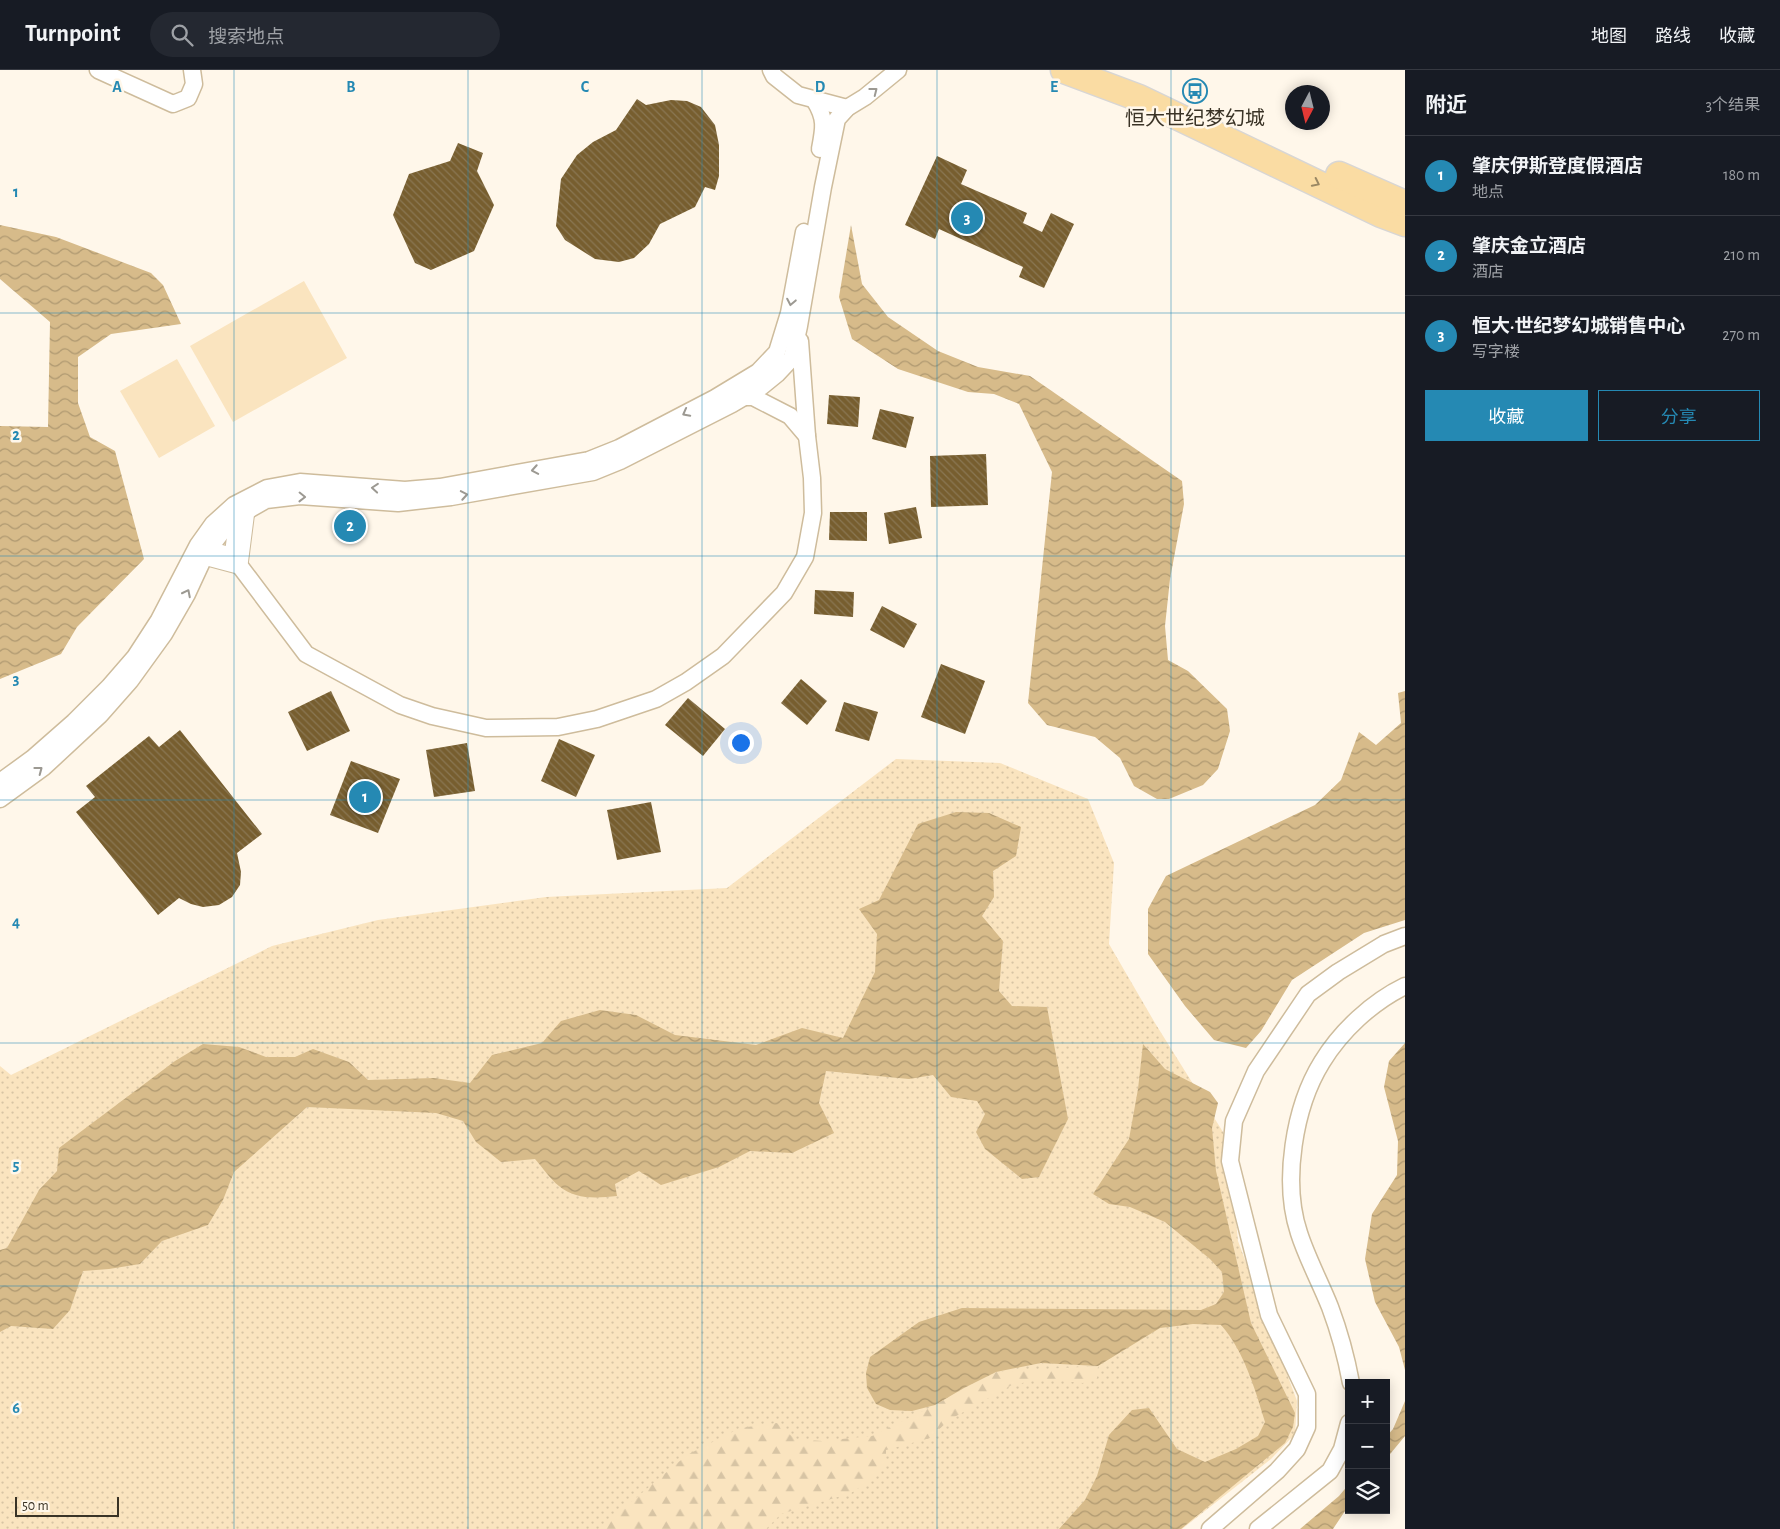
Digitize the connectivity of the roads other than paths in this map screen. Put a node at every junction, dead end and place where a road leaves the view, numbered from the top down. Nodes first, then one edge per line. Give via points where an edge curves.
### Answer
1 (98, 70) edge
2 (192, 70) edge
3 (771, 70) edge
4 (898, 70) edge
5 (1064, 70) edge
6 (1111, 70) edge
7 (815, 101) junction
8 (847, 108) junction
9 (1405, 204) edge
10 (1405, 223) edge
11 (799, 326) junction
12 (744, 396) junction
13 (807, 436) junction
14 (242, 514) junction
15 (206, 553) junction
16 (236, 561) junction
17 (0, 782) edge
18 (0, 799) edge
19 (1405, 936) edge
20 (1405, 986) edge
21 (1350, 1379) edge
22 (1349, 1424) edge
23 (1210, 1529) edge
24 (1258, 1529) edge

1 - 2 street via 173,104 188,98 194,84
3 - 7 street via 798,95
8 -> 4 street via 865,98
5 -> 10 main road via 1139,98
6 - 9 main road via 1139,80 1251,135
7 - 8 street
7 -> 17 street via 822,113 824,127 789,313 777,352 758,372 619,448 589,460 440,487 405,490 300,482 266,488 234,504 213,524 198,545 159,620 109,687 33,758
8 - 11 street via 837,119
11 - 12 street via 792,358 777,374
11 - 13 street
12 - 13 street via 753,397 790,416
14 -> 12 street via 266,500 300,496 398,503 593,472
13 - 16 street via 813,513 806,557 784,593 723,656 686,682 656,698 597,718 558,726 486,728 400,705 306,654
14 - 15 street via 231,520
14 - 16 street
15 - 16 street
18 -> 15 street via 44,766 100,716 130,681 164,634
19 - 23 street via 1384,944 1308,994 1256,1071 1234,1121 1230,1161 1269,1315 1307,1394 1307,1427 1297,1449 1278,1471
20 - 21 street via 1373,1006 1345,1031 1322,1062 1305,1098 1295,1138 1291,1168 1292,1203 1298,1233 1346,1352
22 - 24 street via 1342,1449 1330,1471

